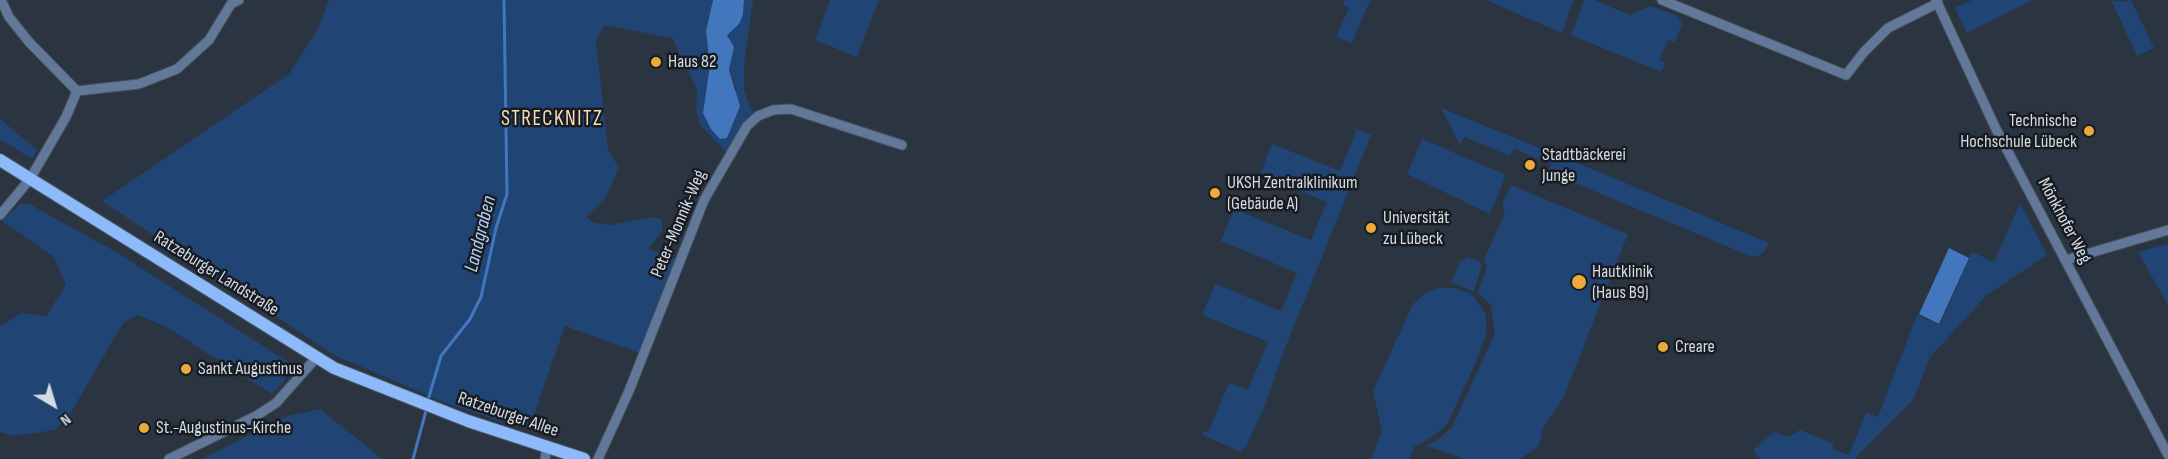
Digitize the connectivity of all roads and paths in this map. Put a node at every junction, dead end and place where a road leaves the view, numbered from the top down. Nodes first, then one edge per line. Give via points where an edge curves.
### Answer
1 (1, 0) edge
2 (239, 0) edge
3 (1662, 0) edge
4 (1937, 2) edge
5 (77, 91) junction
6 (903, 145) dead end
7 (0, 160) edge
8 (30, 179) junction
9 (0, 215) edge
10 (2168, 230) edge
11 (2066, 260) junction
12 (316, 358) junction
13 (421, 404) joint
14 (546, 453) edge
15 (2168, 455) edge
16 (169, 459) edge
17 (584, 459) edge
18 (598, 459) edge

1 - 5 street via 29,42
2 - 5 street via 231,4 209,40 177,69 139,84
3 - 4 street via 1846,75 1888,28
4 - 11 street, Mönkhofer Weg via 1996,129
5 - 8 street
6 - 18 street, Peter-Monnik-Weg via 790,110 773,110 747,126 704,200
7 - 8 main road, Ratzeburger Landstraße
8 - 9 street
8 - 12 main road, Ratzeburger Landstraße
10 - 11 street
11 - 15 street, Mönkhofer Weg
12 - 13 main road, Ratzeburger Landstraße
12 - 16 street via 276,403
13 - 14 main road, Ratzeburger Allee
14 - 17 main road, Ratzeburger Allee

